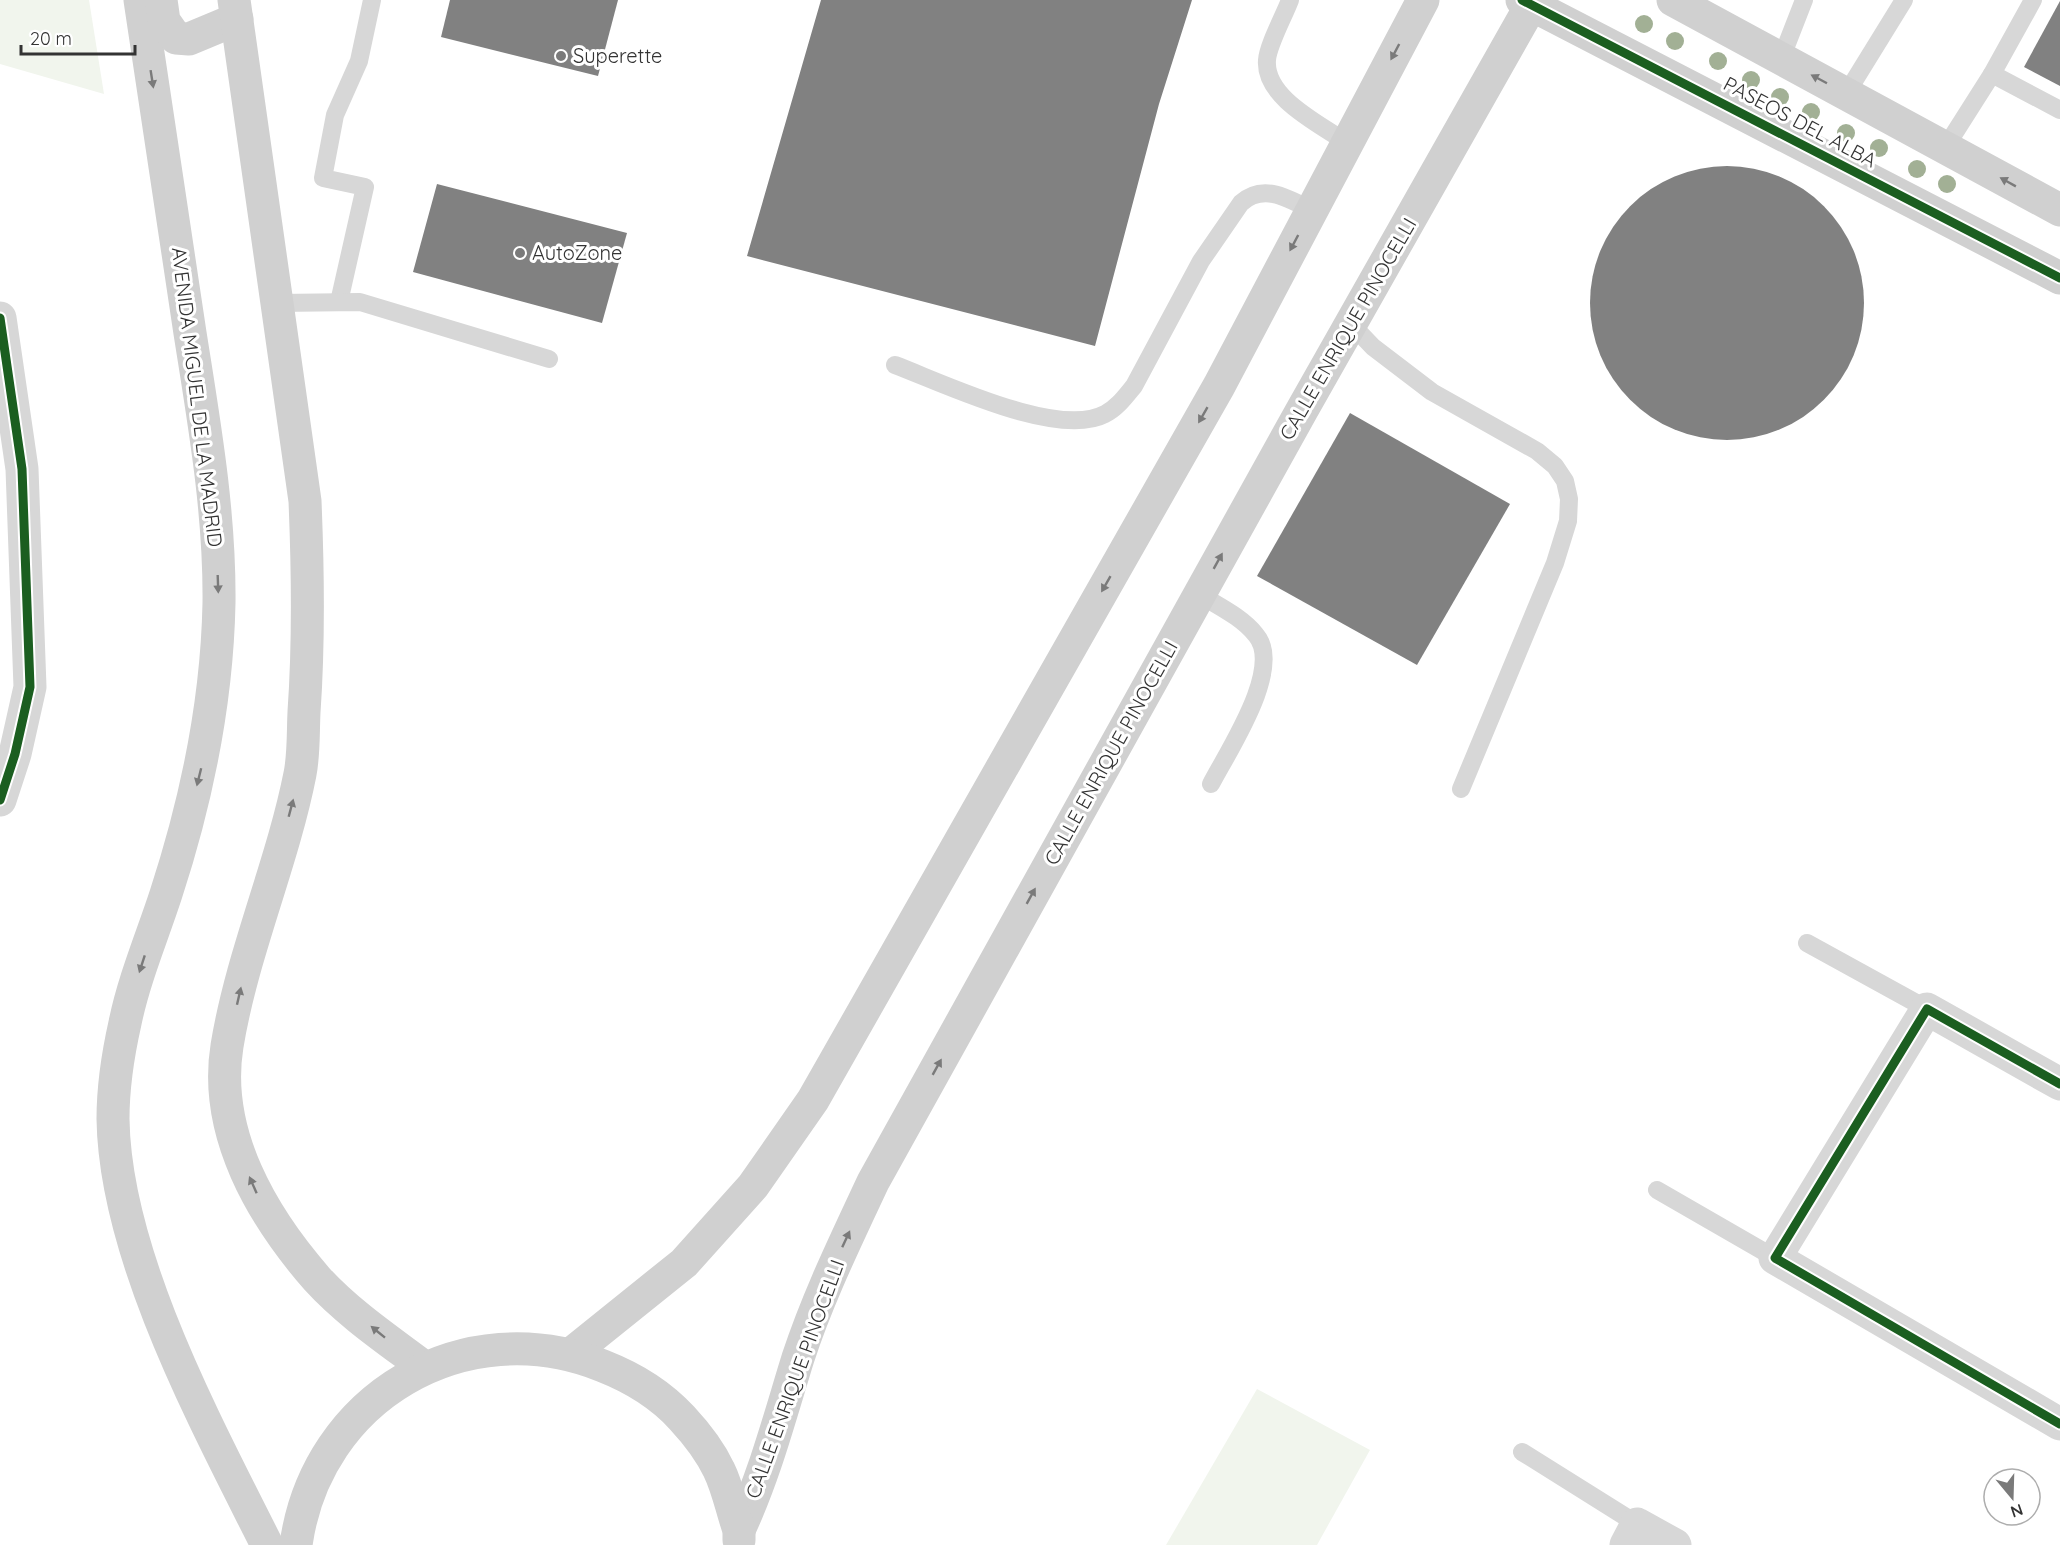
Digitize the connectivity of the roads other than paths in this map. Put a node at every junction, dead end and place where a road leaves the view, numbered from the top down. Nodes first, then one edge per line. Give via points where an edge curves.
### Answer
1 (140, 0) edge
2 (161, 0) edge
3 (372, 0) edge
4 (1290, 0) edge
5 (1423, 0) edge
6 (1673, 0) edge
7 (1803, 0) edge
8 (1904, 0) edge
9 (2033, 0) edge
10 (1529, 2) edge
11 (236, 10) edge
12 (1782, 59) junction
13 (1992, 74) junction
14 (1846, 94) junction
15 (2060, 110) edge
16 (1347, 143) junction
17 (1945, 148) junction
18 (1311, 210) junction
19 (2060, 210) edge
20 (2060, 278) edge
21 (339, 302) junction
22 (277, 303) junction
23 (0, 318) edge
24 (1351, 324) junction
25 (549, 359) dead end
26 (895, 365) dead end
27 (11, 466) edge
28 (1200, 594) junction
29 (8, 752) edge
30 (1210, 784) dead end
31 (1461, 789) dead end
32 (0, 800) edge
33 (1807, 943) dead end
34 (1927, 1009) junction
35 (2060, 1084) edge
36 (1658, 1190) dead end
37 (1775, 1258) junction
38 (572, 1353) junction
39 (424, 1367) junction
40 (2060, 1424) edge
41 (1522, 1452) dead end
42 (1632, 1534) edge
43 (739, 1538) edge
44 (267, 1545) edge
45 (296, 1545) edge
46 (1675, 1545) edge

1 -> 44 main road, AVENIDA MIGUEL DE LA MADRID via 205,432 216,521 219,602 206,752 186,831 125,1020 117,1064 114,1119 119,1179 134,1242 204,1419
2 - 11 main road via 164,21 176,38 189,39
3 - 21 lane via 359,61 335,115 323,178 364,187
4 - 16 lane via 1267,60 1270,79 1279,96
5 -> 16 main road
6 - 12 main road
7 - 12 lane
8 - 14 lane
9 - 13 lane
10 - 20 main road, PASEOS DEL ALBA
10 - 24 main road, CALLE ENRIQUE PINOCELLI
11 - 22 main road
14 -> 12 main road
13 - 15 lane
13 - 17 lane
14 - 17 main road
16 - 18 main road
19 -> 17 main road
18 - 26 lane via 1281,195 1265,192 1249,195 1241,202 1201,261 1134,386 1104,415 1063,422 1034,416
18 -> 38 main road via 1219,386 813,1100 753,1186 684,1263
21 - 22 lane
21 - 25 lane via 360,302
39 -> 22 main road via 318,1280 264,1210 237,1151 225,1100 229,1038 300,772 305,697 309,582 305,501
23 - 27 street
28 -> 24 main road, CALLE ENRIQUE PINOCELLI
24 - 31 lane via 1373,347 1432,392 1537,452 1565,480 1568,521 1555,563
27 - 29 street via 30,687
28 - 30 lane via 1245,623 1265,650 1257,694
43 -> 28 main road, CALLE ENRIQUE PINOCELLI via 827,1281 873,1182
29 - 32 street
33 - 34 lane
34 - 35 street
34 - 37 street
36 - 37 lane
37 - 40 street
38 - 39 main road via 497,1348
38 - 43 main road via 632,1377 682,1417 718,1469
39 - 45 main road via 389,1388 357,1415 331,1447 312,1483
41 - 42 lane
42 - 46 street

